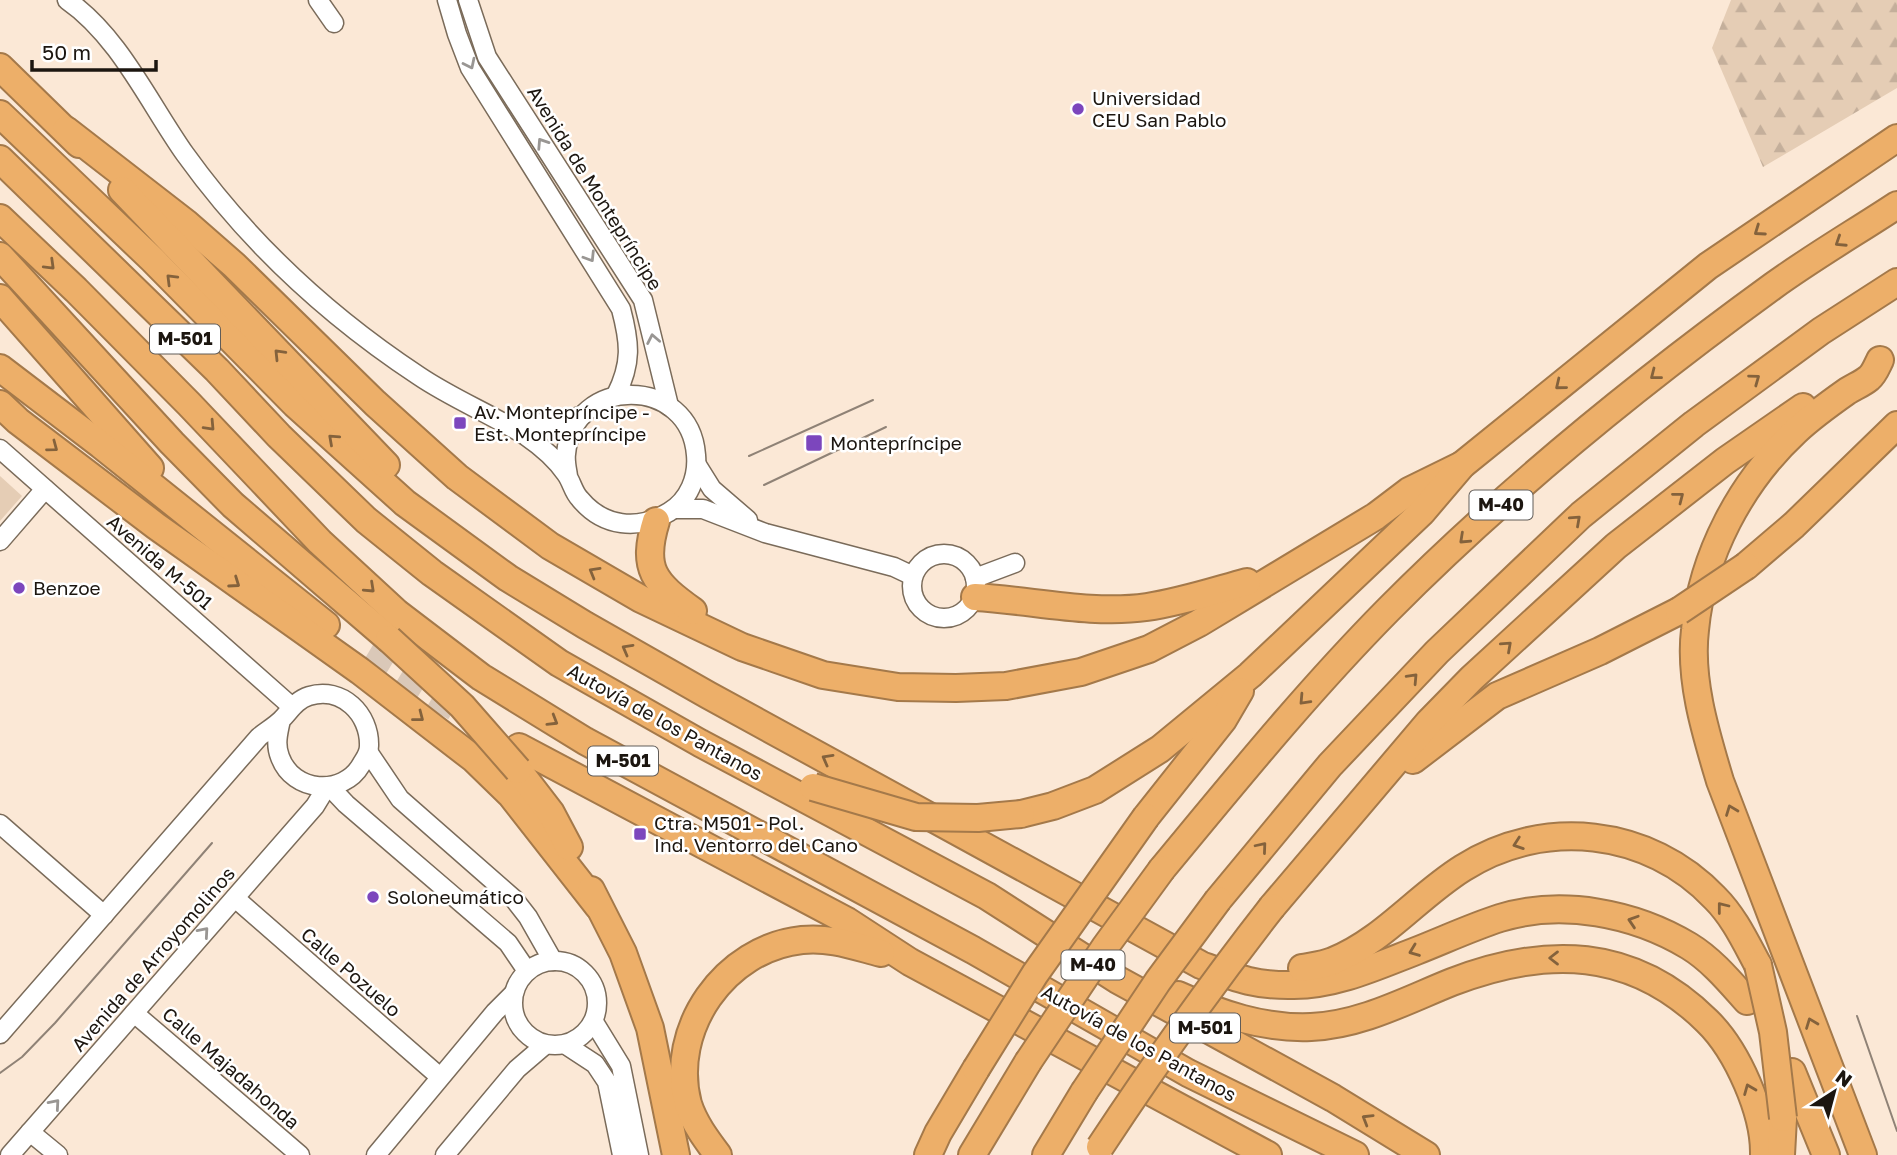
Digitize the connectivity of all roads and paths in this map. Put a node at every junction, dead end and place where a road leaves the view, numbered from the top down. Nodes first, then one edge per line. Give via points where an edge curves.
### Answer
1 (67, 0) edge
2 (318, 0) edge
3 (447, 0) edge
4 (468, 0) edge
5 (334, 23) dead end
6 (0, 67) edge
7 (0, 114) edge
8 (66, 130) junction
9 (1897, 138) edge
10 (0, 159) edge
11 (1897, 205) edge
12 (0, 218) edge
13 (0, 256) edge
14 (1897, 282) edge
15 (0, 298) edge
16 (1888, 355) edge
17 (0, 368) edge
18 (616, 396) junction
19 (0, 404) edge
20 (669, 406) junction
21 (583, 415) junction
22 (498, 421) junction
23 (1897, 425) edge
24 (0, 449) edge
25 (697, 465) junction
26 (1462, 465) junction
27 (568, 476) junction
28 (45, 489) junction
29 (665, 515) junction
30 (441, 530) junction
31 (765, 533) junction
32 (0, 541) edge
33 (245, 563) junction
34 (1015, 563) dead end
35 (1279, 572) junction
36 (913, 576) junction
37 (975, 587) junction
38 (742, 647) junction
39 (366, 655) tunnel mouth
40 (1250, 675) junction
41 (286, 713) junction
42 (700, 743) junction
43 (369, 753) junction
44 (518, 758) junction
45 (328, 788) junction
46 (1361, 803) junction
47 (0, 824) edge
48 (987, 896) junction
49 (234, 898) junction
50 (598, 906) junction
51 (104, 915) junction
52 (1144, 933) junction
53 (553, 961) junction
54 (910, 962) junction
55 (527, 971) junction
56 (513, 995) junction
57 (1747, 1001) dead end
58 (134, 1013) junction
59 (594, 1022) junction
60 (0, 1034) edge
61 (545, 1045) junction
62 (566, 1045) junction
63 (1791, 1072) dead end
64 (440, 1077) junction
65 (1220, 1130) junction
66 (30, 1132) junction
67 (933, 1144) edge
68 (1098, 1151) edge
69 (10, 1155) edge
70 (58, 1155) edge
71 (300, 1155) edge
72 (376, 1155) edge
73 (445, 1155) edge
74 (622, 1155) edge
75 (639, 1155) edge
76 (676, 1155) edge
77 (718, 1155) edge
78 (915, 1155) edge
79 (972, 1155) edge
80 (1046, 1155) edge
81 (1244, 1155) edge
82 (1268, 1155) edge
83 (1355, 1155) edge
84 (1426, 1155) edge
85 (1764, 1155) edge
86 (1781, 1155) edge
87 (1826, 1155) edge
88 (1863, 1155) edge

1 - 22 street via 108,38 227,209 283,269 377,349
2 - 5 street
3 -> 18 street via 470,68 621,309 629,354
20 -> 4 street, Avenida de Montepríncipe via 643,300 487,57
6 - 8 highway
30 -> 7 highway via 295,404
30 -> 8 highway via 417,498
38 -> 8 highway via 641,599 550,546 457,477 374,403 234,265
9 -> 26 highway via 1708,266
10 - 42 highway, Autovía de los Pantanos / M-501 via 366,520 559,663
11 -> 79 highway, M-40, bridge via 1775,284 1655,375 1536,471 1379,620 1284,721 1162,869 1028,1062
12 -> 83 highway, Autovía de los Pantanos / M-501 via 180,395 320,542 397,613 481,677 585,741 973,950 1188,1073
13 - 44 highway, bridge via 233,505
80 -> 14 highway, bridge via 1158,981 1218,900 1330,765 1428,661 1581,515 1704,416
15 - 33 highway via 148,466
46 -> 16 highway via 1472,678 1616,546 1725,461 1863,365
88 -> 16 highway via 1720,781 1697,690 1694,632 1704,578 1731,514 1763,465 1797,430 1871,377
17 - 33 highway
18 - 20 street via 653,397
18 - 21 street
19 -> 50 highway via 156,526 360,671 474,760 511,795
20 - 25 street via 687,425
21 - 22 street via 555,424
21 - 27 street via 568,444
22 - 27 street via 548,452
23 - 46 highway, bridge via 1746,565 1679,611 1497,696
24 - 28 street, Avenida M-501
25 - 29 street via 690,489
25 - 31 street via 712,489
26 - 35 highway via 1409,491 1376,516
26 - 40 highway via 1422,512
27 - 29 street via 577,496 593,512 613,522 634,525
28 - 32 street
28 - 41 street, Avenida M-501
29 - 31 street via 703,509
29 - 38 highway via 649,544 651,568 666,592
52 -> 30 highway via 584,625
31 - 36 street
33 - 39 highway
34 - 37 street
35 - 37 highway via 1146,607 1094,608 1015,599
35 - 38 highway via 1149,649 1081,672 1006,686 898,687 823,674
36 - 37 street via 922,563 948,554 970,566
36 - 37 street via 912,593 920,608 934,617 951,618 965,611
40 - 42 highway, bridge via 1160,749 1095,790 1021,814 916,817 813,787 753,758
40 - 67 highway, bridge via 1223,720 1146,817 1035,974
41 - 43 street via 309,696 328,694 347,701 362,714 369,733
41 - 45 street via 276,739 280,758 290,774 307,785
41 - 51 street via 259,737
42 - 48 highway, Autovía de los Pantanos / M-501
43 - 45 street via 355,776
43 - 53 street via 400,799 514,899
44 - 50 highway
44 - 54 highway via 823,908
45 - 49 street, Avenida de Arroyomolinos
45 - 55 street via 508,943
46 - 68 highway, bridge via 1204,995
47 - 51 street
84 -> 48 highway, Autovía de los Pantanos / M-501 via 1333,1098 1118,980
85 -> 48 highway via 1755,1102 1739,1063 1716,1030 1687,1000 1649,977 1613,964 1538,958 1497,967 1342,1023 1275,1026 1219,1014 1123,970
58 -> 49 street, Avenida de Arroyomolinos
49 - 64 street, Calle Pozuelo
50 - 76 highway via 623,953 650,1028
51 - 60 street
57 -> 52 highway via 1691,947 1656,928 1612,914 1552,908 1502,918 1350,976 1296,985 1248,983 1201,965
86 -> 52 highway, bridge via 1783,1118 1773,1032 1758,965 1716,898 1688,873 1624,842 1582,835 1533,839 1498,850 1463,868 1367,943 1333,961 1303,968 1264,972 1217,962
53 - 55 street
53 - 59 street via 575,965 591,979 598,1000
54 - 65 highway
54 - 77 highway via 834,940 801,940 768,948 735,968 705,999 690,1034 683,1069 688,1104
55 - 56 street
56 - 61 street via 514,1016 526,1035
56 - 64 street
66 -> 58 street, Avenida de Arroyomolinos
58 - 71 street, Calle Majadahonda
59 - 62 street via 583,1037
59 - 75 street via 621,1066
61 - 62 street
61 - 73 street via 517,1069
62 - 74 street via 595,1064 607,1082
63 - 87 highway
64 - 72 street
65 - 81 highway
65 - 82 highway
66 - 69 street, Avenida de Arroyomolinos
66 - 70 street
67 - 78 highway

